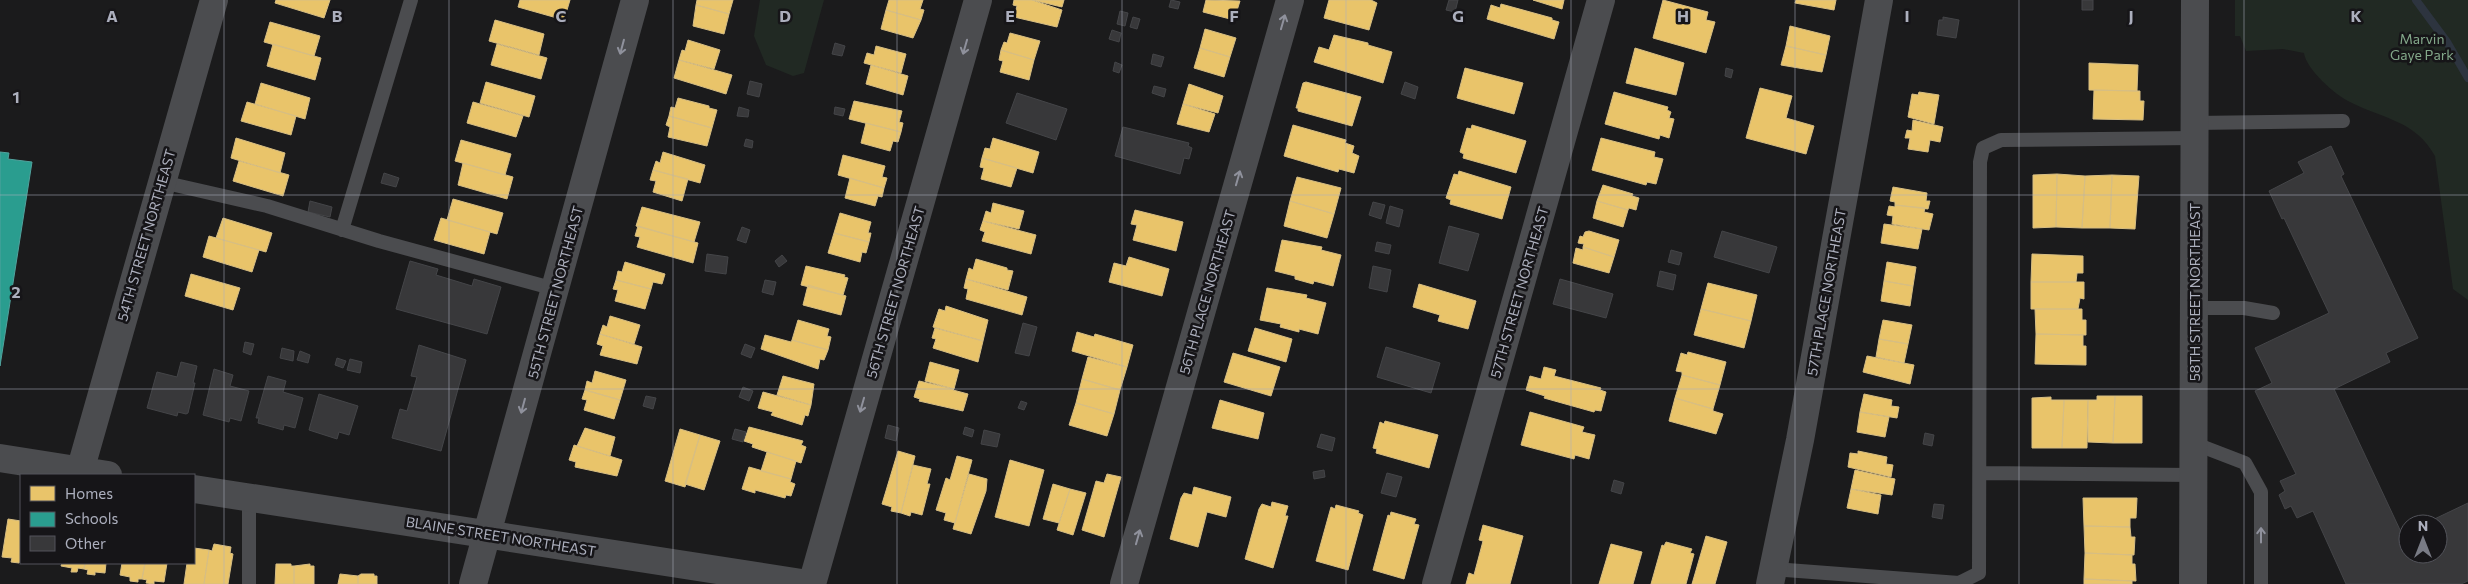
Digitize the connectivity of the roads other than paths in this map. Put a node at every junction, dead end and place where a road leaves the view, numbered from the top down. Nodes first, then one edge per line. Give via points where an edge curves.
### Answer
1 (214, 0) edge
2 (410, 0) edge
3 (635, 0) edge
4 (978, 0) edge
5 (1290, 0) edge
6 (1600, 0) edge
7 (1879, 0) edge
8 (2194, 0) edge
9 (2343, 120) dead end
10 (2194, 130) junction
11 (162, 182) junction
12 (342, 230) junction
13 (555, 289) junction
14 (2193, 308) junction
15 (2273, 313) dead end
16 (2193, 443) junction
17 (0, 458) edge
18 (80, 471) junction
19 (1981, 473) junction
20 (101, 474) edge
21 (2193, 475) junction
22 (195, 489) edge
23 (249, 497) junction
24 (488, 534) junction
25 (1771, 576) edge
26 (249, 584) edge
27 (473, 584) edge
28 (808, 584) edge
29 (812, 584) edge
30 (1124, 584) edge
31 (1436, 584) edge
32 (2193, 584) edge
33 (2261, 584) edge

1 - 11 street, 54TH STREET NORTHEAST
2 - 12 lane
3 -> 13 street, 55TH STREET NORTHEAST
4 -> 29 street, 56TH STREET NORTHEAST
30 -> 5 street, 56TH PLACE NORTHEAST
6 - 31 street, 57TH STREET NORTHEAST
7 - 25 street, 57TH PLACE NORTHEAST via 1800,440
8 - 10 street, 58TH STREET NORTHEAST
9 - 10 lane
10 - 14 street, 58TH STREET NORTHEAST
10 - 19 lane via 2001,140 1984,148 1980,162
11 - 12 lane via 266,206
11 - 18 street, 54TH STREET NORTHEAST
12 - 13 lane
13 -> 24 street, 55TH STREET NORTHEAST
14 - 15 lane via 2244,308
14 - 16 street, 58TH STREET NORTHEAST
16 - 21 street, 58TH STREET NORTHEAST
33 -> 16 lane via 2261,492 2245,463
17 - 18 street
18 - 20 street
19 - 21 lane
19 - 25 lane via 1979,573 1959,583
21 - 32 street, 58TH STREET NORTHEAST
22 - 23 street, BLAINE STREET NORTHEAST
23 - 24 street, BLAINE STREET NORTHEAST
23 - 26 lane
24 - 27 street, 55TH STREET NORTHEAST
24 - 28 street, BLAINE STREET NORTHEAST

